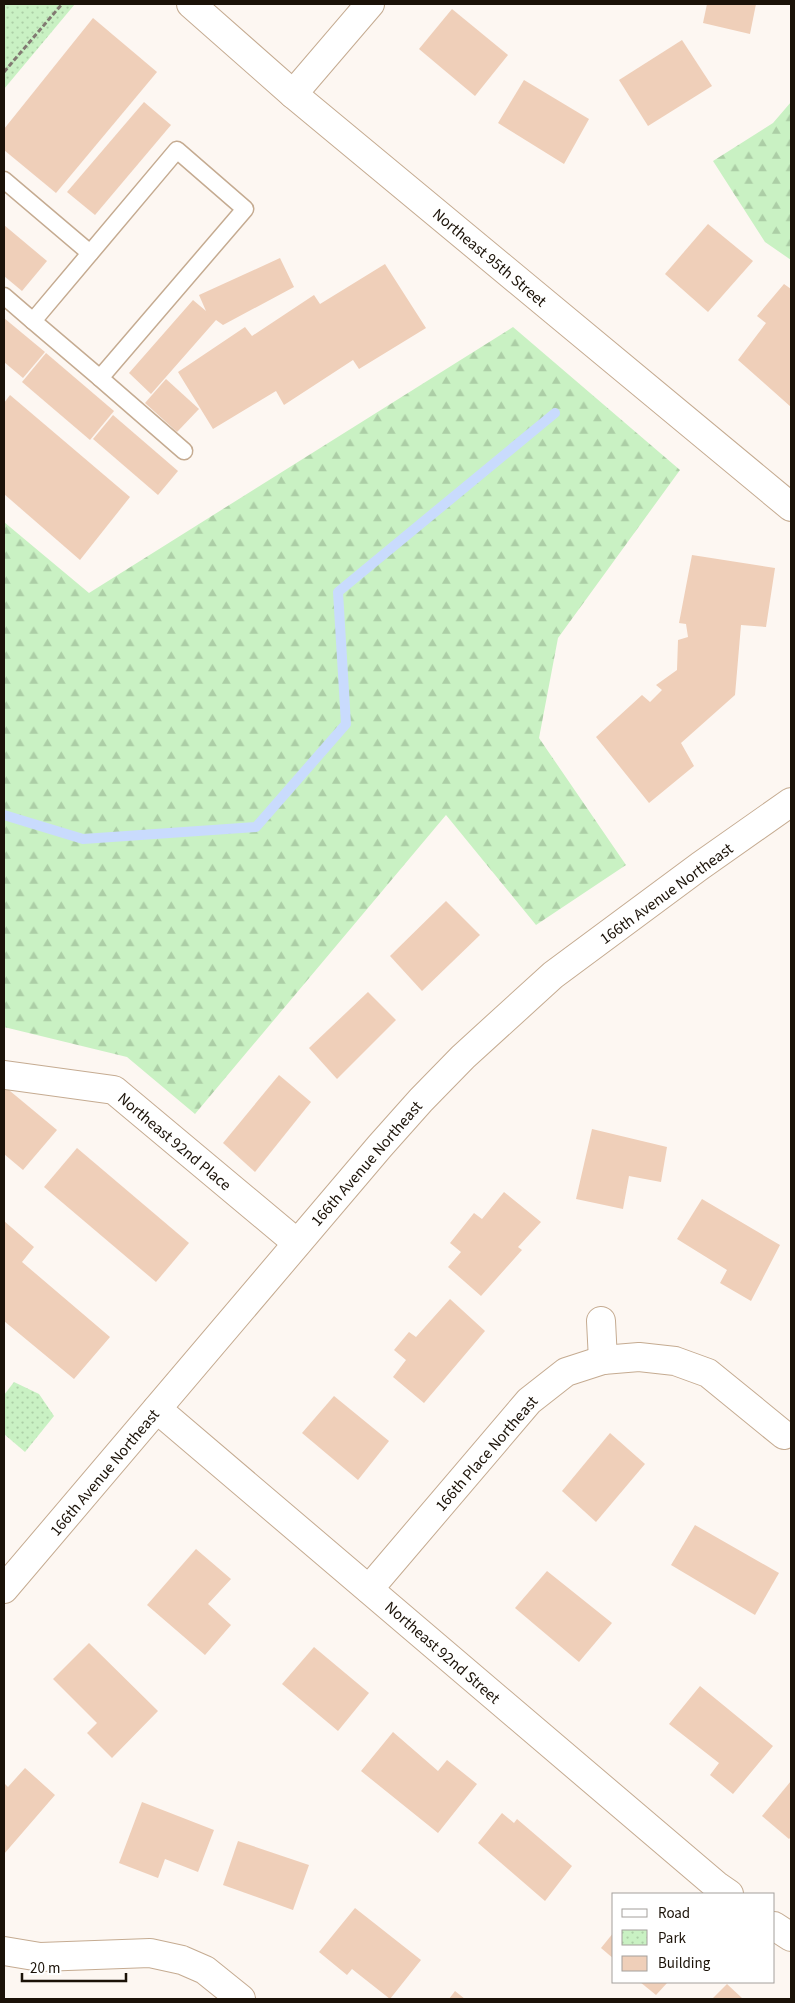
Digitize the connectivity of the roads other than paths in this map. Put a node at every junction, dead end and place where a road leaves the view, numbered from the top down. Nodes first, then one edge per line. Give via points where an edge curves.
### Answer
1 (190, 4) edge
2 (370, 4) edge
3 (293, 94) junction
4 (4, 180) edge
5 (90, 252) junction
6 (4, 296) edge
7 (33, 320) junction
8 (100, 378) junction
9 (184, 451) dead end
10 (791, 507) edge
11 (791, 802) edge
12 (5, 1074) dead end
13 (297, 1243) junction
14 (601, 1321) dead end
15 (604, 1360) junction
16 (157, 1409) junction
17 (784, 1435) dead end
18 (4, 1589) edge
19 (369, 1589) junction
20 (728, 1893) edge
21 (775, 1927) edge
22 (791, 1937) edge
23 (4, 1950) edge
24 (241, 1999) edge

1 - 3 street, Northeast 95th Street
2 - 3 street
3 - 10 street, Northeast 95th Street
4 - 5 lane
5 - 7 lane
5 - 8 lane via 177,150 245,209
6 - 7 lane
7 - 8 lane
8 - 9 lane
11 - 13 street, 166th Avenue Northeast via 547,981 420,1100
12 - 13 street, Northeast 92nd Place via 114,1090
13 - 16 street, 166th Avenue Northeast
14 - 15 street
15 - 17 street, 166th Place Northeast via 639,1357 675,1361 708,1372
15 - 19 street, 166th Place Northeast via 566,1372 528,1401
16 - 18 street, 166th Avenue Northeast
16 - 19 street, Northeast 92nd Street
19 - 20 street, Northeast 92nd Street
21 - 22 street
23 - 24 street via 40,1957 150,1953 182,1960 205,1970

